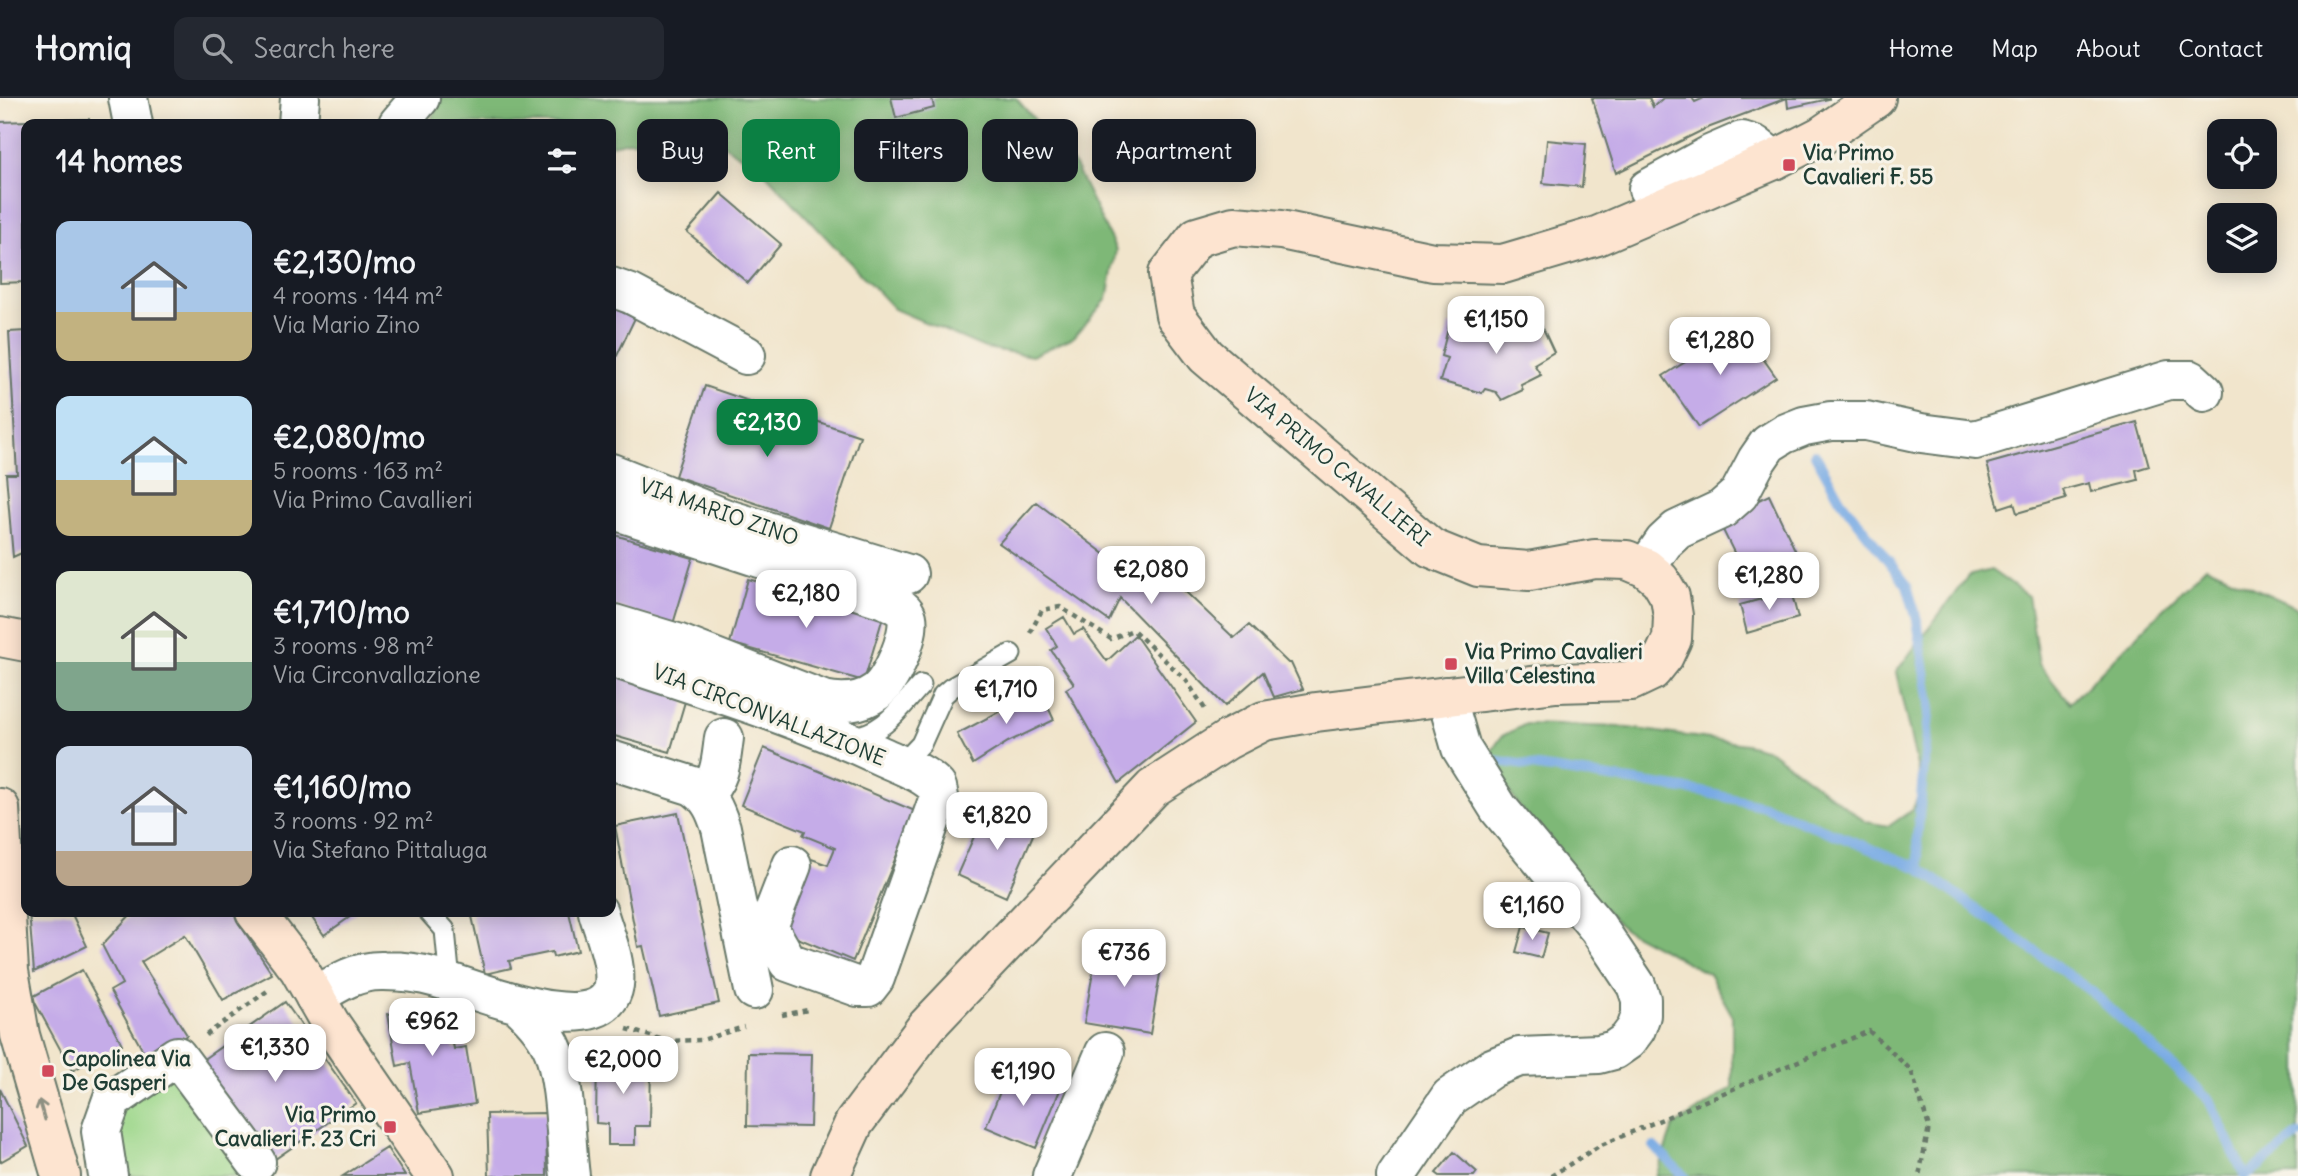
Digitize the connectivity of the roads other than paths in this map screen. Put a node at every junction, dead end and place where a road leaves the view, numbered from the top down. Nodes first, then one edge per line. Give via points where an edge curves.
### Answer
1 (128, 98) edge
2 (300, 98) edge
3 (420, 98) edge
4 (1876, 98) edge
5 (132, 119) edge
6 (298, 119) edge
7 (402, 119) edge
8 (1774, 160) junction
9 (1648, 189) dead end
10 (616, 289) edge
11 (746, 355) dead end
12 (2204, 392) dead end
13 (616, 476) edge
14 (616, 511) edge
15 (1646, 568) junction
16 (908, 573) dead end
17 (616, 625) edge
18 (0, 637) edge
19 (21, 641) edge
20 (1011, 654) road end
21 (616, 659) edge
22 (921, 685) dead end
23 (1446, 696) junction
24 (724, 738) dead end
25 (845, 739) junction
26 (616, 762) edge
27 (901, 765) junction
28 (704, 793) junction
29 (0, 808) edge
30 (792, 865) dead end
31 (260, 917) edge
32 (433, 917) edge
33 (599, 917) edge
34 (450, 982) junction
35 (307, 983) junction
36 (754, 990) dead end
37 (519, 1004) junction
38 (1105, 1052) dead end
39 (256, 1162) dead end
40 (61, 1176) edge
41 (108, 1176) edge
42 (435, 1176) edge
43 (570, 1176) edge
44 (831, 1176) edge
45 (1052, 1176) edge
46 (1396, 1176) edge

1 - 5 street
2 - 6 street
3 - 7 street
4 - 8 main road, VIA PRIMO CAVALLIERI via 1821,136
8 - 9 street via 1742,141
8 - 15 main road, VIA PRIMO CAVALLIERI via 1597,236 1503,264 1433,262 1281,230 1234,226 1197,237 1168,274 1175,316 1206,356 1431,548 1478,567 1529,572 1595,559 1628,559
10 - 11 street
12 - 15 street via 2191,380 2169,380 1975,440 1866,421 1804,426 1768,444 1739,494 1722,509 1677,530
13 - 16 street, VIA MARIO ZINO via 724,518
14 - 17 street via 887,600 907,618 904,645 891,675 877,692 840,704
15 - 23 main road via 1670,597 1673,617 1672,639 1653,671 1632,681
18 - 19 main road
20 - 27 lane via 943,695 921,744
21 - 25 street, VIA CIRCONVALLAZIONE
22 - 25 lane via 881,728
23 - 44 main road via 1264,721 1153,788 927,1026 854,1124
23 - 46 street via 1461,748 1499,809 1598,928 1636,985 1641,1015 1631,1035 1614,1050 1519,1057 1492,1068 1450,1097
24 - 28 street via 717,777
25 - 27 street, VIA CIRCONVALLAZIONE
26 - 28 street
27 - 30 street, VIA CIRCONVALLAZIONE via 931,780 939,797 868,988 788,962 768,927
28 - 36 street via 721,828
40 -> 29 main road via 20,1035 9,971
31 - 35 main road
32 - 34 lane via 445,930
33 - 37 street via 614,986 605,1001 572,1013
34 - 35 street via 408,972 362,972
34 - 37 street
35 - 42 main road
37 - 43 street via 553,1051
38 - 45 street
39 - 41 street via 177,1056 112,1100 101,1131

